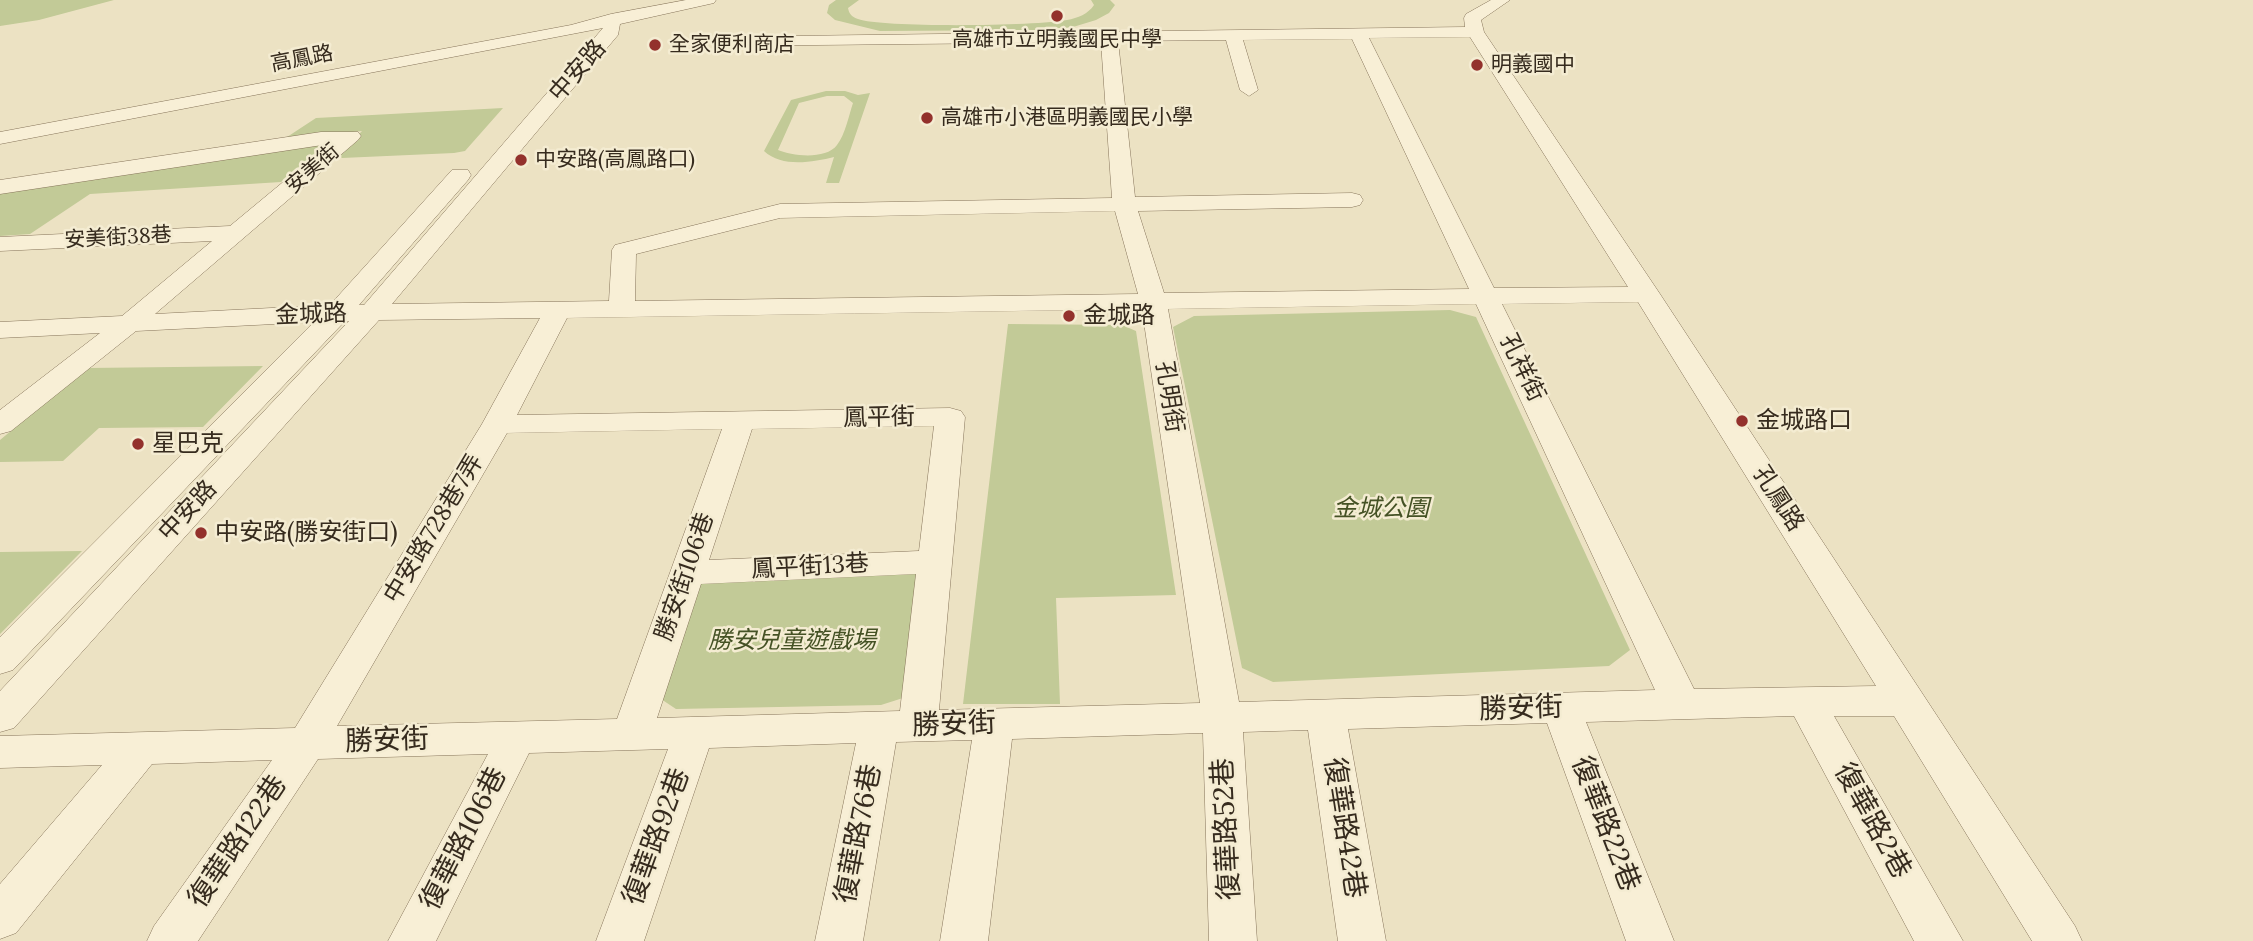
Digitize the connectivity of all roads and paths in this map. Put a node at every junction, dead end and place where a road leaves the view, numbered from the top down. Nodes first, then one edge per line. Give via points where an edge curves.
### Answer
1 (708, 0) edge
2 (1502, 0) edge
3 (611, 19) junction
4 (1475, 32) junction
5 (1358, 33) junction
6 (1233, 34) junction
7 (1109, 36) junction
8 (722, 41) dead end
9 (1249, 90) dead end
10 (0, 128) edge
11 (0, 138) edge
12 (0, 187) edge
13 (1352, 200) dead end
14 (1124, 202) junction
15 (237, 233) junction
16 (0, 244) edge
17 (1647, 294) junction
18 (1488, 297) junction
19 (1154, 303) junction
20 (622, 310) junction
21 (557, 311) junction
22 (355, 313) junction
23 (128, 324) junction
24 (0, 330) edge
25 (740, 420) junction
26 (497, 424) junction
27 (0, 425) edge
28 (934, 562) junction
29 (686, 573) junction
30 (0, 660) edge
31 (1805, 701) junction
32 (1908, 701) junction
33 (1682, 705) junction
34 (1561, 708) junction
35 (1326, 715) junction
36 (0, 717) edge
37 (1222, 718) junction
38 (994, 724) junction
39 (899, 727) junction
40 (694, 732) junction
41 (632, 734) junction
42 (517, 737) junction
43 (306, 744) junction
44 (141, 748) junction
45 (0, 752) edge
46 (0, 918) edge
47 (170, 941) edge
48 (412, 941) edge
49 (620, 941) edge
50 (839, 941) edge
51 (964, 941) edge
52 (1233, 941) edge
53 (1362, 941) edge
54 (1650, 941) edge
55 (1939, 941) edge
56 (2058, 941) edge

1 - 3 street, 高鳳路
2 - 4 street via 1472,18
3 - 10 street, 高鳳路
3 - 11 street, 高鳳路
3 - 22 street, 中安路 via 591,31 480,153
3 - 22 street, 中安路 via 612,31
4 - 5 street
4 - 17 street, 孔鳳路
5 - 6 street
5 - 18 street, 孔祥街
6 - 7 street
6 - 9 street
7 - 8 street
7 - 14 street, 孔明街
12 - 15 street, 安美街 via 351,136
13 - 14 street
14 - 19 street, 孔明街
14 - 20 street via 780,211 624,250
15 - 16 street, 安美街38巷
15 - 23 street, 安美街
17 - 18 street, 金城路
17 - 32 street, 孔鳳路
18 - 19 street, 金城路
18 - 33 street, 孔祥街
19 - 20 street, 金城路
19 - 37 street, 孔明街
20 - 21 street, 金城路
21 - 22 street, 金城路
21 - 26 street, 中安路728巷7弄
22 - 23 street, 金城路
22 - 30 street, 中安路
22 - 36 street, 中安路
23 - 24 street, 金城路
23 - 27 street, 安美街
25 - 26 street, 鳳平街
25 - 28 street, 鳳平街 via 950,417
25 - 29 street, 勝安街106巷
26 - 43 street, 中安路728巷7弄
28 - 29 street, 鳳平街13巷
28 - 39 street, 鳳平街
29 - 41 street, 勝安街106巷
31 - 32 street, 勝安街
31 - 33 street, 勝安街
31 - 55 street, 復華路2巷
32 - 56 street, 孔鳳路
33 - 34 street, 勝安街
34 - 35 street, 勝安街
34 - 54 street, 復華路22巷
35 - 37 street, 勝安街
35 - 53 street, 復華路42巷
37 - 38 street, 勝安街
37 - 52 street, 復華路52巷
38 - 39 street, 勝安街
38 - 51 street
39 - 40 street, 勝安街
39 - 50 street, 復華路76巷
40 - 41 street, 勝安街
40 - 49 street, 復華路92巷
41 - 42 street, 勝安街
42 - 43 street, 勝安街
42 - 48 street, 復華路106巷
43 - 44 street, 勝安街
43 - 47 street, 復華路122巷
44 - 45 street, 勝安街
44 - 46 street

